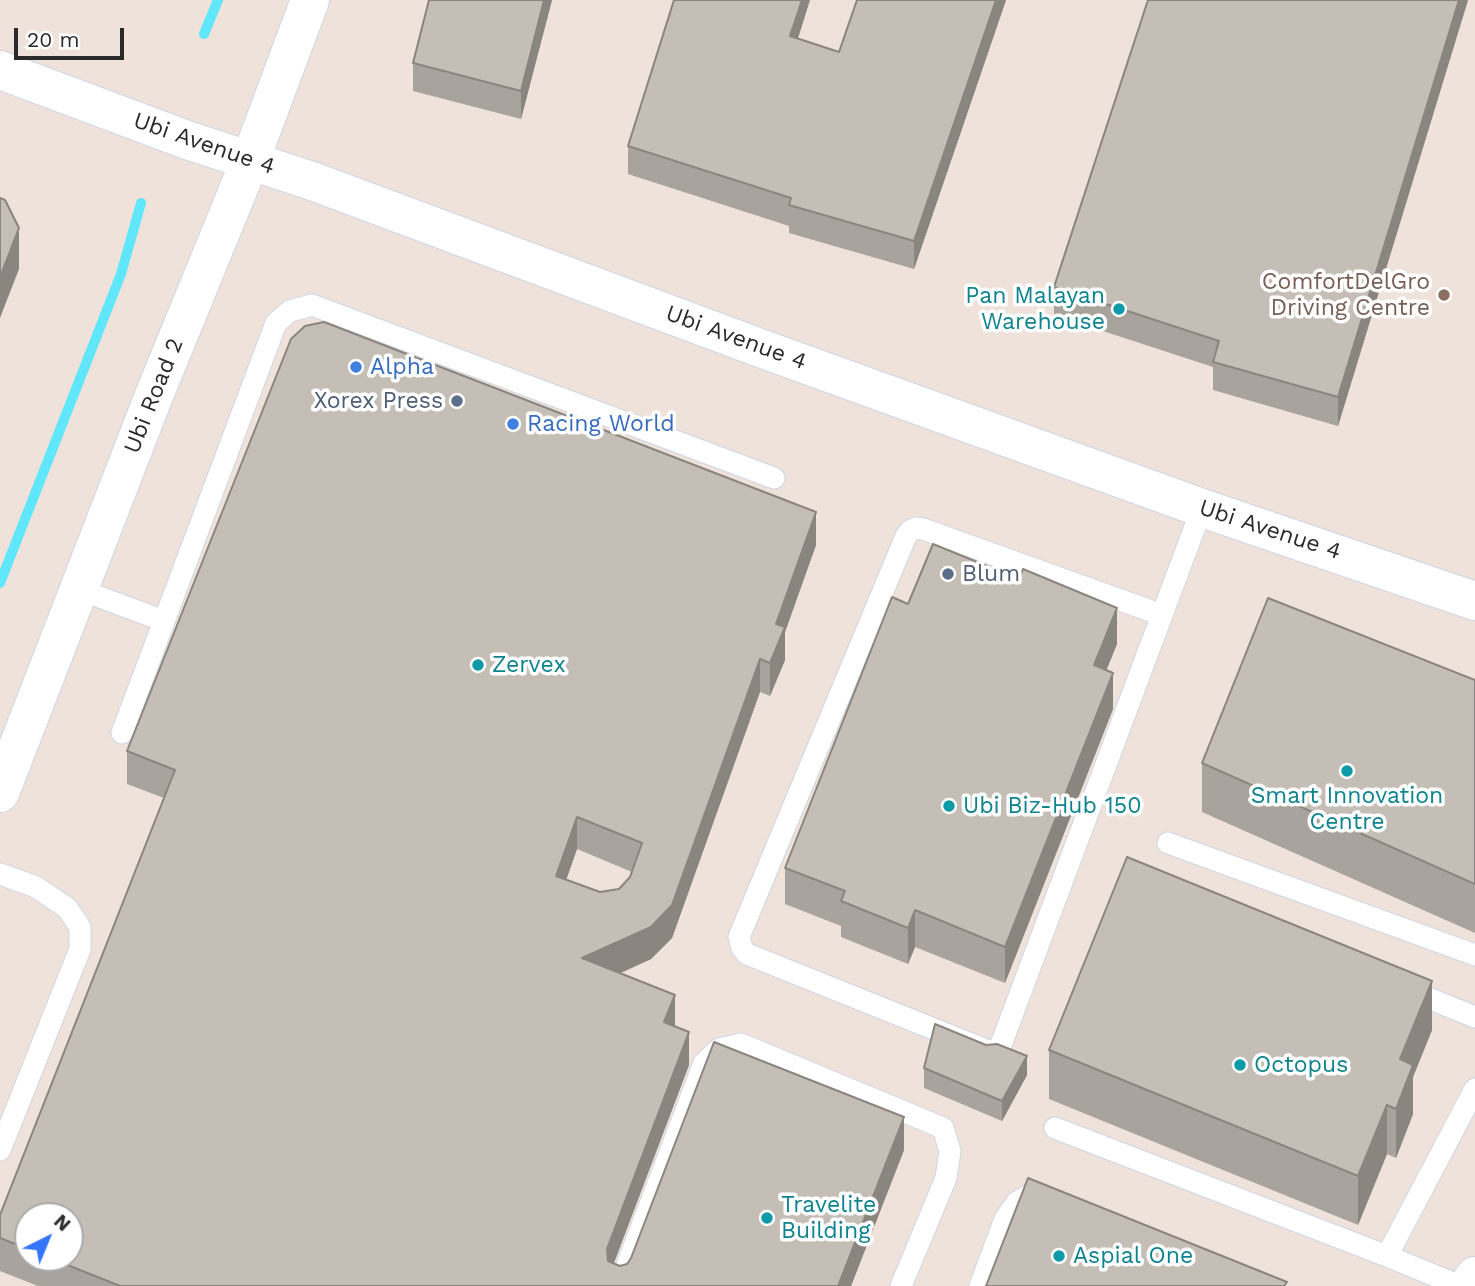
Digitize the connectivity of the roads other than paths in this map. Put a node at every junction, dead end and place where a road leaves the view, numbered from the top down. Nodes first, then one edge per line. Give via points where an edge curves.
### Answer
1 (310, 0) edge
2 (0, 70) edge
3 (250, 161) junction
4 (774, 478) dead end
5 (1202, 508) junction
6 (78, 589) junction
7 (1475, 601) edge
8 (1162, 615) junction
9 (164, 621) junction
10 (122, 733) dead end
11 (0, 793) edge
12 (1168, 843) dead end
13 (0, 874) edge
14 (1475, 955) edge
15 (1386, 981) edge
16 (1475, 1017) edge
17 (1475, 1088) edge
18 (1055, 1128) dead end
19 (0, 1150) edge
20 (1070, 1207) edge
21 (1387, 1255) junction
22 (1475, 1276) edge
23 (620, 1286) edge
24 (901, 1286) edge
25 (980, 1286) edge
26 (1460, 1286) edge
27 (1468, 1286) edge

1 - 3 street, Ubi Road 2
2 - 3 street, Ubi Avenue 4
3 - 5 street, Ubi Avenue 4
3 - 6 street, Ubi Road 2
4 - 9 lane via 312,305 290,311 276,323
5 - 7 street, Ubi Avenue 4
5 - 8 lane
6 - 9 lane
6 - 11 street, Ubi Road 2
8 - 8 lane via 923,529 910,531 739,937 742,948 747,954 978,1047 997,1050
9 - 10 lane
12 - 14 lane
13 - 19 lane via 36,887 67,908 80,926 80,949
15 - 16 lane
17 - 21 lane
18 - 21 lane
20 - 25 lane via 1031,1194 1017,1202 1005,1219
21 - 26 lane
22 - 27 street
23 - 24 lane via 704,1063 719,1049 741,1044 943,1128 950,1151 946,1178

